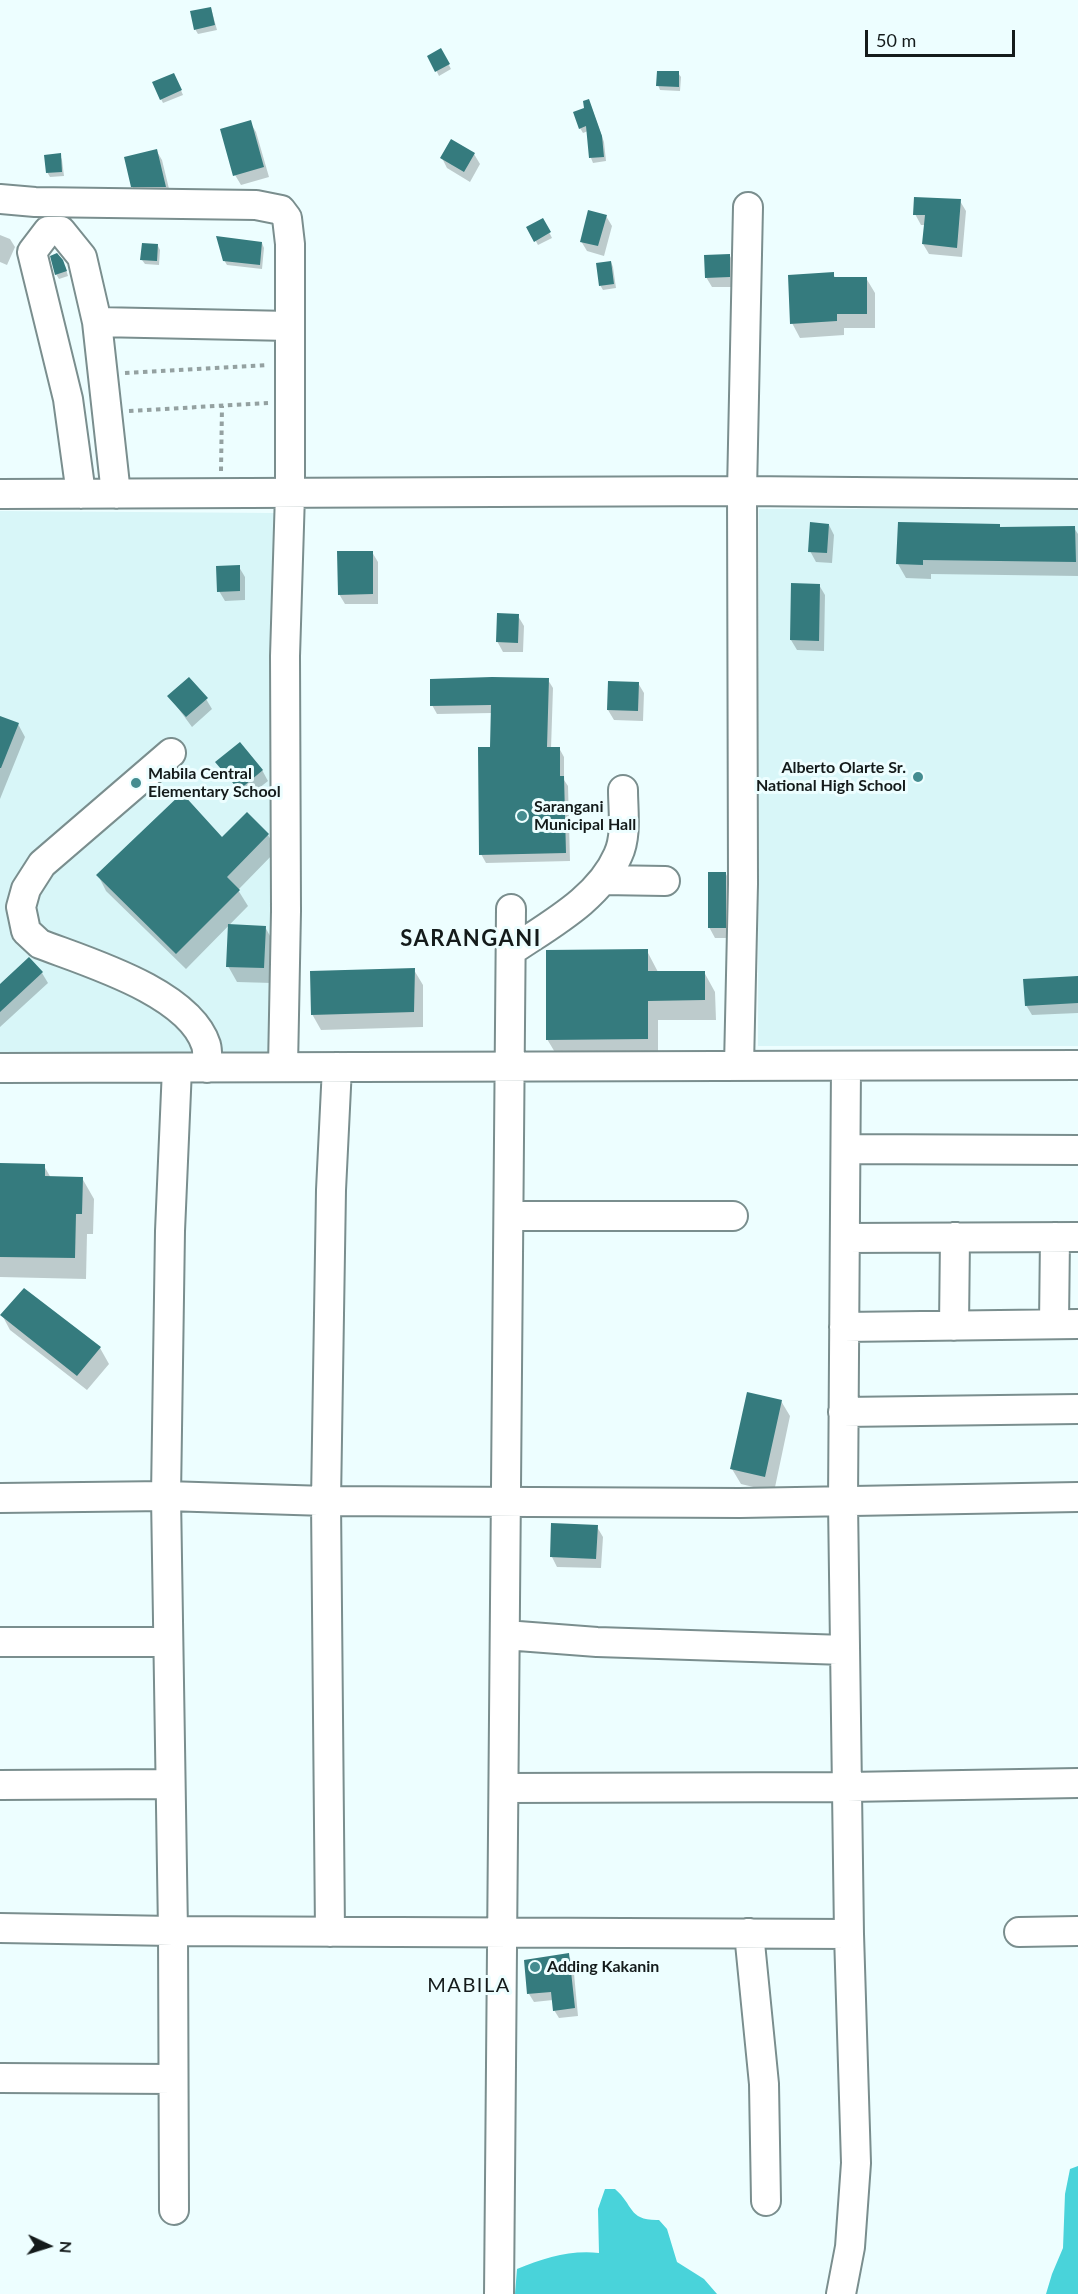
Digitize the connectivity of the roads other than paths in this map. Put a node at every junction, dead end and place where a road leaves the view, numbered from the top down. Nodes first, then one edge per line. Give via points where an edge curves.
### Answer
1 (0, 199) edge
2 (748, 207) dead end
3 (97, 322) junction
4 (290, 326) junction
5 (742, 491) junction
6 (0, 494) edge
7 (81, 494) junction
8 (116, 494) junction
9 (290, 494) junction
10 (1078, 494) edge
11 (171, 753) dead end
12 (623, 790) dead end
13 (603, 880) junction
14 (665, 881) dead end
15 (512, 909) dead end
16 (511, 951) junction
17 (1078, 1065) edge
18 (739, 1066) junction
19 (846, 1066) junction
20 (283, 1067) junction
21 (337, 1067) junction
22 (509, 1067) junction
23 (0, 1068) edge
24 (177, 1068) junction
25 (207, 1068) junction
26 (846, 1149) junction
27 (1078, 1150) edge
28 (509, 1216) junction
29 (733, 1216) dead end
30 (955, 1237) junction
31 (1066, 1237) edge
32 (845, 1238) junction
33 (1066, 1324) edge
34 (954, 1326) junction
35 (844, 1327) junction
36 (1078, 1410) edge
37 (843, 1412) junction
38 (166, 1496) junction
39 (1078, 1497) edge
40 (0, 1498) edge
41 (326, 1501) junction
42 (506, 1502) junction
43 (843, 1502) junction
44 (505, 1635) junction
45 (0, 1642) edge
46 (168, 1642) junction
47 (845, 1650) junction
48 (1078, 1783) edge
49 (170, 1784) junction
50 (0, 1785) edge
51 (847, 1787) junction
52 (505, 1788) junction
53 (0, 1928) edge
54 (173, 1931) junction
55 (1078, 1931) edge
56 (330, 1932) junction
57 (503, 1932) junction
58 (1019, 1932) dead end
59 (749, 1933) junction
60 (849, 1934) junction
61 (0, 2078) edge
62 (173, 2079) junction
63 (766, 2201) dead end
64 (174, 2210) dead end
65 (499, 2294) edge
66 (841, 2294) edge

1 - 4 street via 256,205 281,210 290,229
2 - 5 street
3 - 4 street
3 - 7 street via 82,257 61,231 48,231 32,252 68,399
3 - 8 street
4 - 9 street
5 - 9 street
5 - 10 street
5 - 18 street
6 - 7 street
7 - 8 street
8 - 9 street
9 - 20 street via 285,656
11 - 25 street via 42,864 26,889 21,906 26,931 40,944 152,989 188,1016 206,1045
12 - 13 street via 622,842
13 - 14 street
13 - 16 street via 568,911
15 - 16 street
16 - 22 street
17 - 19 street
18 - 19 street
18 - 22 street
19 - 26 street
20 - 21 street
20 - 25 street
21 - 22 street
21 - 41 street via 330,1224
22 - 28 street
23 - 24 street
24 - 25 street
24 - 38 street
26 - 27 street
26 - 32 street
28 - 29 street
28 - 42 street
30 - 31 street
30 - 32 street
30 - 34 street
31 - 33 street
32 - 35 street
33 - 34 street
34 - 35 street
35 - 37 street
36 - 37 street
37 - 43 street
38 - 40 street
38 - 41 street
38 - 46 street
39 - 43 street
41 - 42 street
41 - 56 street
42 - 43 street
42 - 44 street
43 - 47 street
44 - 47 street
44 - 52 street
45 - 46 street
46 - 49 street
47 - 51 street
48 - 51 street
49 - 50 street
49 - 54 street
51 - 52 street
51 - 60 street
52 - 57 street
53 - 54 street
54 - 56 street
54 - 62 street
55 - 58 street
56 - 57 street
57 - 59 street
57 - 65 street
59 - 60 street
59 - 63 street via 764,2084
60 - 66 street via 856,2163 852,2235
61 - 62 street
62 - 64 street

